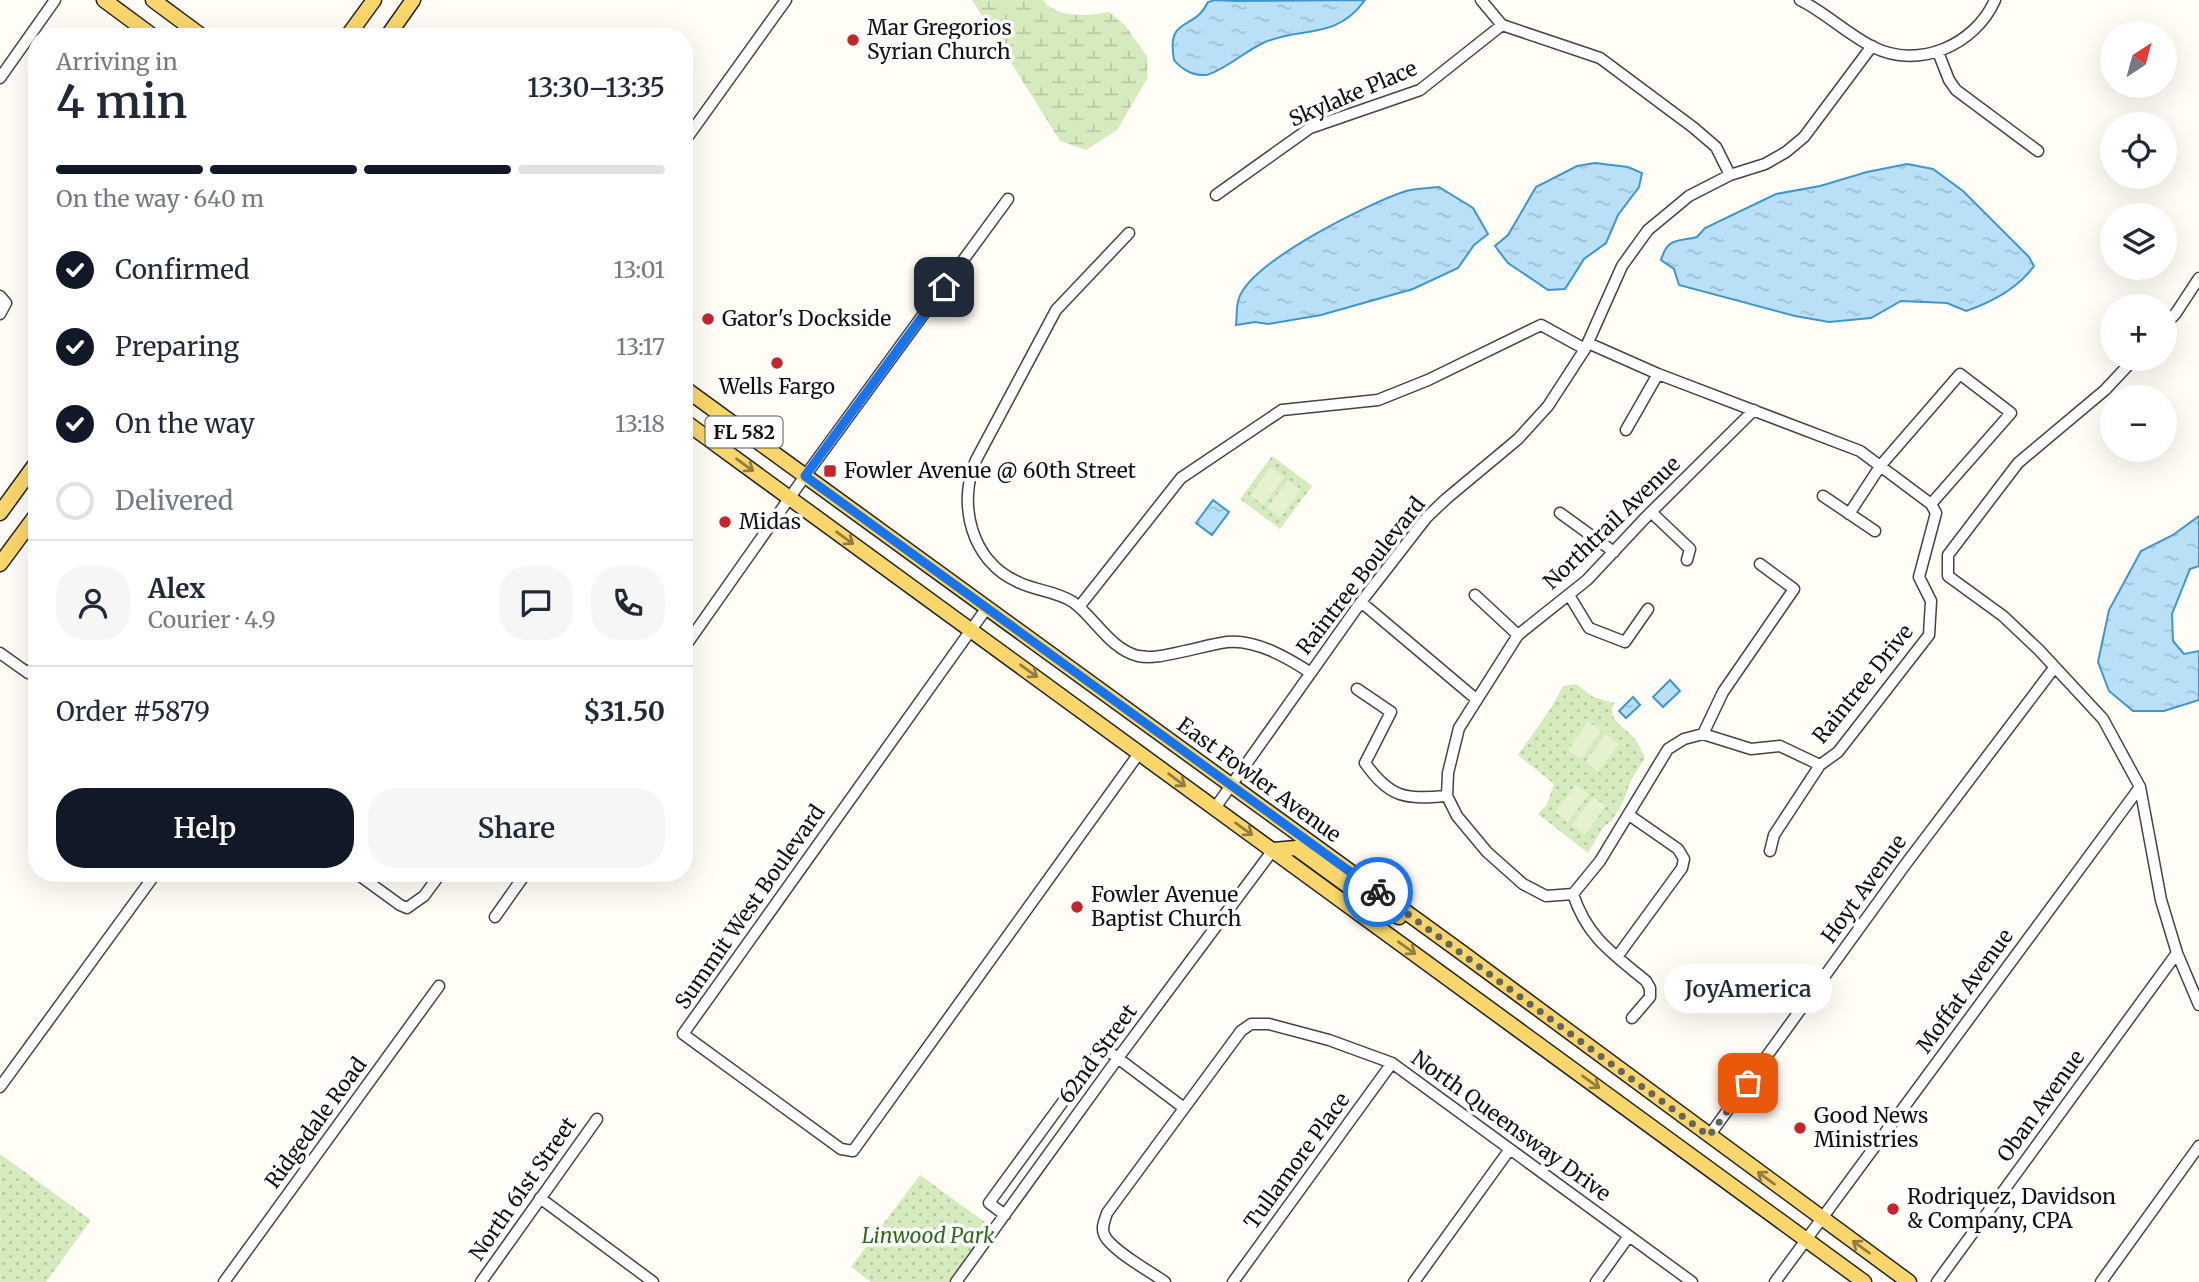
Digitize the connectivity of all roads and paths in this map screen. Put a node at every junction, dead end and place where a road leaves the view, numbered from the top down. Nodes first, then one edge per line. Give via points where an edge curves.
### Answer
1 (55, 0) edge
2 (104, 0) edge
3 (153, 0) edge
4 (374, 0) edge
5 (413, 0) edge
6 (786, 0) edge
7 (1481, 0) edge
8 (1995, 0) edge
9 (1807, 1) edge
10 (1502, 25) junction
11 (35, 28) edge
12 (142, 28) edge
13 (191, 28) edge
14 (354, 28) edge
15 (393, 28) edge
16 (28, 38) edge
17 (1872, 46) junction
18 (1938, 52) junction
19 (0, 78) edge
20 (693, 129) edge
21 (2038, 151) dead end
22 (1730, 175) junction
23 (1216, 195) dead end
24 (1008, 199) dead end
25 (1129, 233) dead end
26 (2199, 278) edge
27 (0, 296) edge
28 (2177, 311) edge
29 (0, 314) edge
30 (1587, 346) junction
31 (2123, 371) edge
32 (1658, 374) junction
33 (693, 397) edge
34 (1754, 410) junction
35 (693, 427) edge
36 (1626, 430) dead end
37 (1881, 465) junction
38 (28, 474) edge
39 (805, 476) junction
40 (1823, 496) dead end
41 (790, 497) junction
42 (1931, 504) junction
43 (1651, 512) junction
44 (0, 513) edge
45 (1560, 513) dead end
46 (1849, 514) junction
47 (28, 526) edge
48 (1875, 531) dead end
49 (1614, 552) junction
50 (1687, 560) dead end
51 (0, 564) edge
52 (1760, 564) dead end
53 (1475, 595) dead end
54 (1569, 595) junction
55 (1361, 602) junction
56 (1079, 607) junction
57 (986, 609) junction
58 (1648, 609) dead end
59 (971, 629) junction
60 (693, 635) edge
61 (1518, 635) junction
62 (0, 653) edge
63 (2054, 668) junction
64 (28, 673) edge
65 (1311, 673) junction
66 (1357, 689) dead end
67 (1476, 699) junction
68 (1703, 734) junction
69 (1140, 752) junction
70 (1821, 765) junction
71 (1231, 786) junction
72 (2140, 788) junction
73 (1447, 796) junction
74 (1215, 808) junction
75 (1629, 815) junction
76 (1273, 849) junction
77 (1770, 851) dead end
78 (149, 882) edge
79 (368, 882) edge
80 (434, 882) edge
81 (520, 882) edge
82 (1573, 894) junction
83 (495, 917) dead end
84 (1461, 952) junction
85 (2177, 953) junction
86 (1616, 957) junction
87 (439, 986) dead end
88 (2199, 1005) edge
89 (1632, 1018) dead end
90 (1118, 1058) junction
91 (1392, 1063) junction
92 (0, 1087) edge
93 (1184, 1108) junction
94 (597, 1119) dead end
95 (1709, 1136) junction
96 (2199, 1146) edge
97 (1510, 1149) junction
98 (540, 1198) junction
99 (1006, 1214) junction
100 (1821, 1218) junction
101 (1629, 1236) junction
102 (1807, 1240) junction
103 (224, 1282) edge
104 (481, 1282) edge
105 (653, 1282) edge
106 (956, 1282) edge
107 (1165, 1282) edge
108 (1233, 1282) edge
109 (1414, 1282) edge
110 (1596, 1282) edge
111 (1692, 1282) edge
112 (1775, 1282) edge
113 (1864, 1282) edge
114 (1909, 1282) edge
115 (1937, 1282) edge
116 (2101, 1282) edge

1 - 11 street
2 - 12 main road
3 - 13 main road
4 - 14 main road
5 - 15 main road
6 - 20 street
7 - 10 street
8 - 18 street via 1976,28
9 - 17 street
10 - 22 street via 1600,58 1716,147
10 - 23 street, Skylake Place via 1420,90 1310,128
16 - 19 street
17 - 18 street via 1905,55
17 - 22 street, Raintree Boulevard via 1804,137 1765,164
18 - 21 street via 1956,90
22 - 30 street, Raintree Boulevard via 1689,196 1648,230 1622,266
24 - 39 street
25 - 56 street via 1049,321 976,460 966,492 971,528 989,560 1019,583 1061,595
26 - 28 street
27 - 29 street via 6,303
30 - 32 street
30 - 55 street, Raintree Boulevard via 1534,422 1427,517
30 - 56 street via 1541,326 1378,400 1282,410 1181,478
31 - 63 street via 2018,463 1948,555 1948,576 2003,616
32 - 34 street
32 - 36 street
33 - 39 main road, East Fowler Avenue / FL 582
34 - 37 street via 1860,451
34 - 43 street, Northtrail Avenue
35 -> 41 main road, FL 582
37 - 42 street
37 - 42 street via 1960,374 2011,413
37 - 46 street
38 - 44 main road
39 - 41 street
39 - 57 main road, East Fowler Avenue / FL 582
40 - 46 street
41 -> 59 main road, FL 582
41 - 60 street
42 - 70 street, Raintree Drive via 1936,513 1919,578 1931,601 1929,635 1838,752
43 - 49 street, Northtrail Avenue
43 - 50 street via 1690,549
45 - 49 street
46 - 48 street
47 - 51 main road
49 - 54 street, Northtrail Avenue
52 - 68 street via 1794,589 1723,692
53 - 61 street
54 - 58 street via 1589,628 1625,642
54 - 61 street, Northtrail Avenue
55 - 65 street, Raintree Boulevard
55 - 67 street
56 - 65 street via 1116,644 1134,655 1150,658 1230,642 1259,646
57 - 59 street, Summit West Boulevard
57 - 71 main road, East Fowler Avenue / FL 582
59 -> 69 main road, FL 582
59 - 69 street, Summit West Boulevard via 683,1034 841,1149 853,1151
61 - 67 street, Northtrail Avenue
62 - 64 street
63 - 72 street via 2103,719
63 - 95 street, Hoyt Avenue
65 - 71 street, Raintree Boulevard
66 - 73 street via 1391,712 1365,763 1377,779 1401,796
67 - 73 street via 1459,728
68 - 70 street, Raintree Drive via 1751,749 1780,746
68 - 75 street via 1668,748
69 -> 74 main road, FL 582
70 - 77 street via 1774,835
71 - 74 street, Raintree Boulevard
71 - 84 main road, East Fowler Avenue / FL 582
72 - 85 street via 2161,900
72 - 100 street, Moffat Avenue
73 - 82 street via 1457,816 1488,852 1523,884 1546,896
74 -> 76 main road, FL 582
75 - 82 street via 1600,862
75 - 86 street via 1678,849 1684,859
76 - 84 main road via 1296,848 1362,896
76 - 90 street, 62nd Street
76 -> 102 main road, FL 582
78 - 92 street
79 - 80 street via 407,908
81 - 83 street
82 - 86 street via 1591,933
84 - 95 main road, East Fowler Avenue / FL 582
85 - 88 street
85 - 115 street, Oban Avenue
86 - 89 street via 1650,988 1650,997
87 - 103 street, Ridgedale Road
90 - 93 street
90 - 99 street, 62nd Street
90 - 99 street via 1103,1047 989,1203
91 - 93 street, North Queensway Drive via 1329,1040 1269,1024 1251,1024
91 - 97 street, North Queensway Drive
91 - 108 street, Tullamore Place
93 - 107 street via 1107,1213 1103,1225 1111,1244
94 - 98 street, North 61st Street
100 -> 95 main road, East Fowler Avenue / FL 582
96 - 116 street
97 - 101 street, North Queensway Drive
97 - 109 street
98 - 104 street, North 61st Street
98 - 105 street
99 - 106 street, 62nd Street
100 - 102 street, Moffat Avenue
114 -> 100 main road, East Fowler Avenue / FL 582
101 - 110 street
101 - 111 street, North Queensway Drive
102 - 112 street, Moffat Avenue
102 - 113 main road, FL 582

